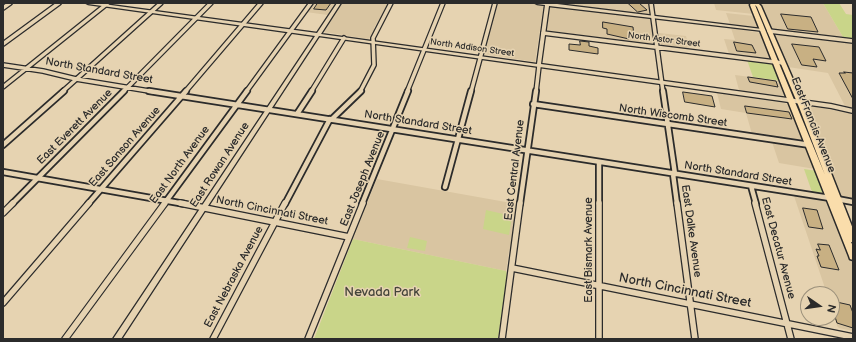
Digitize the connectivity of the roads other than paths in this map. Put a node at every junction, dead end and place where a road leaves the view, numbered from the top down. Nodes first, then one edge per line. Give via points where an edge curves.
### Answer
1 (10, 3) edge
2 (59, 3) edge
3 (88, 3) edge
4 (161, 3) edge
5 (211, 3) edge
6 (261, 3) edge
7 (311, 3) edge
8 (339, 3) edge
9 (391, 3) edge
10 (443, 3) edge
11 (495, 3) edge
12 (537, 3) edge
13 (651, 3) edge
14 (754, 3) edge
15 (107, 4) edge
16 (546, 4) edge
17 (3, 8) edge
18 (152, 12) junction
19 (653, 17) junction
20 (196, 18) junction
21 (758, 21) junction
22 (243, 24) junction
23 (291, 30) junction
24 (762, 30) junction
25 (769, 31) junction
26 (543, 33) junction
27 (319, 34) junction
28 (344, 38) junction
29 (853, 41) edge
30 (373, 42) junction
31 (774, 42) junction
32 (3, 44) edge
33 (658, 47) junction
34 (425, 49) junction
35 (481, 57) junction
36 (776, 62) junction
37 (784, 63) junction
38 (3, 65) edge
39 (538, 66) junction
40 (26, 68) junction
41 (76, 79) junction
42 (663, 83) junction
43 (3, 86) edge
44 (128, 87) junction
45 (181, 96) junction
46 (796, 101) junction
47 (236, 104) junction
48 (533, 104) junction
49 (269, 109) junction
50 (853, 111) edge
51 (297, 114) junction
52 (331, 119) junction
53 (668, 125) junction
54 (392, 129) junction
55 (458, 139) junction
56 (3, 145) edge
57 (810, 145) junction
58 (528, 151) junction
59 (599, 162) junction
60 (3, 172) edge
61 (674, 174) junction
62 (38, 178) junction
63 (751, 186) junction
64 (445, 187) dead end
65 (100, 189) junction
66 (834, 198) junction
67 (166, 200) junction
68 (853, 202) edge
69 (204, 208) junction
70 (3, 213) edge
71 (275, 222) junction
72 (349, 237) junction
73 (853, 239) edge
74 (853, 256) edge
75 (512, 268) junction
76 (599, 285) junction
77 (3, 303) edge
78 (691, 304) junction
79 (787, 324) junction
80 (853, 337) edge
81 (65, 339) edge
82 (117, 339) edge
83 (213, 339) edge
84 (308, 339) edge
85 (502, 339) edge
86 (599, 339) edge
87 (695, 339) edge
88 (791, 339) edge

1 - 17 street
2 - 32 street
3 - 15 street, North Addison Street
4 - 18 street
5 - 20 street, East Everett Avenue
6 - 22 street, East Sanson Avenue
7 - 23 street, East North Avenue
8 - 27 street, East Rowan Avenue
9 - 30 street, East Nebraska Avenue
10 - 34 street, East Joseph Avenue
11 - 35 street
12 - 16 street
13 - 19 street, East Dalke Avenue
14 - 21 main road, East Francis Avenue via 752,5
14 - 25 main road, East Francis Avenue via 759,6
15 - 18 street, North Addison Street
15 - 40 street
16 - 19 street
16 - 26 street, East Central Avenue
18 - 20 street, North Addison Street
18 - 41 street
19 - 24 street
19 - 33 street, East Dalke Avenue
20 - 22 street, North Addison Street
20 - 44 street, East Everett Avenue
21 - 24 main road, East Francis Avenue
21 - 25 main road
22 - 23 street, North Addison Street
22 - 45 street, East Sanson Avenue
23 - 27 street, North Addison Street
23 - 47 street, East North Avenue
24 - 31 main road
24 - 36 main road, East Francis Avenue
25 - 29 street
25 - 31 main road, East Francis Avenue
26 - 33 street, North Astor Street
26 - 39 street, East Central Avenue
27 - 28 street, North Addison Street
27 - 49 street, East Rowan Avenue
28 - 30 street, North Addison Street
28 - 51 street
30 - 34 street, North Addison Street
30 - 52 street, East Nebraska Avenue via 374,65 360,92
31 - 37 main road, East Francis Avenue
33 - 36 street, North Astor Street
33 - 42 street, East Dalke Avenue
34 - 35 street, North Addison Street
34 - 54 street, East Joseph Avenue
35 - 39 street, North Addison Street
35 - 55 street
36 - 37 street, North Astor Street
36 - 46 main road, East Francis Avenue
37 - 46 main road, East Francis Avenue
38 - 40 street, North Standard Street
39 - 42 street, North Addison Street
39 - 48 street, East Central Avenue
40 - 41 street, North Standard Street
40 - 43 street
41 - 44 street, North Standard Street
41 - 56 street
42 - 46 street, North Addison Street
42 - 53 street, East Dalke Avenue
44 - 45 street, North Standard Street
44 - 62 street, East Everett Avenue
45 - 47 street, North Standard Street
45 - 65 street, East Sanson Avenue
46 - 50 street, North Addison Street
46 - 57 main road, East Francis Avenue
46 - 66 main road, East Francis Avenue
47 - 49 street, North Standard Street
47 - 67 street, East North Avenue
48 - 53 street, North Wiscomb Street
48 - 58 street, East Central Avenue
49 - 51 street, North Standard Street
49 - 69 street, East Rowan Avenue
51 - 52 street, North Standard Street
52 - 54 street, North Standard Street
52 - 71 street, East Nebraska Avenue
53 - 57 street, North Wiscomb Street
53 - 61 street, East Dalke Avenue
54 - 55 street, North Standard Street
54 - 72 street, East Joseph Avenue
55 - 58 street, North Standard Street
55 - 64 street
57 - 66 main road, East Francis Avenue
58 - 59 street, North Standard Street
58 - 75 street, East Central Avenue
59 - 61 street, North Standard Street
59 - 76 street, East Bismark Avenue
60 - 62 street, North Cincinnati Street
61 - 63 street, North Standard Street
61 - 78 street, East Dalke Avenue
62 - 65 street, North Cincinnati Street
62 - 70 street, East Everett Avenue
63 - 66 street, North Standard Street
63 - 79 street, East Decatur Avenue
65 - 67 street, North Cincinnati Street
65 - 77 street, East Sanson Avenue
66 - 68 street, North Standard Street
66 - 73 main road, East Francis Avenue
66 - 74 main road, East Francis Avenue
67 - 69 street, North Cincinnati Street
67 - 81 street, East North Avenue
69 - 71 street, North Cincinnati Street
69 - 82 street, East Rowan Avenue
71 - 72 street, North Cincinnati Street
71 - 83 street, East Nebraska Avenue
72 - 84 street, East Joseph Avenue
75 - 76 street, North Cincinnati Street
75 - 85 street, East Central Avenue
76 - 78 street, North Cincinnati Street
76 - 86 street, East Bismark Avenue
78 - 79 street, North Cincinnati Street
78 - 87 street, East Dalke Avenue
79 - 80 street, North Cincinnati Street
79 - 88 street, East Decatur Avenue

